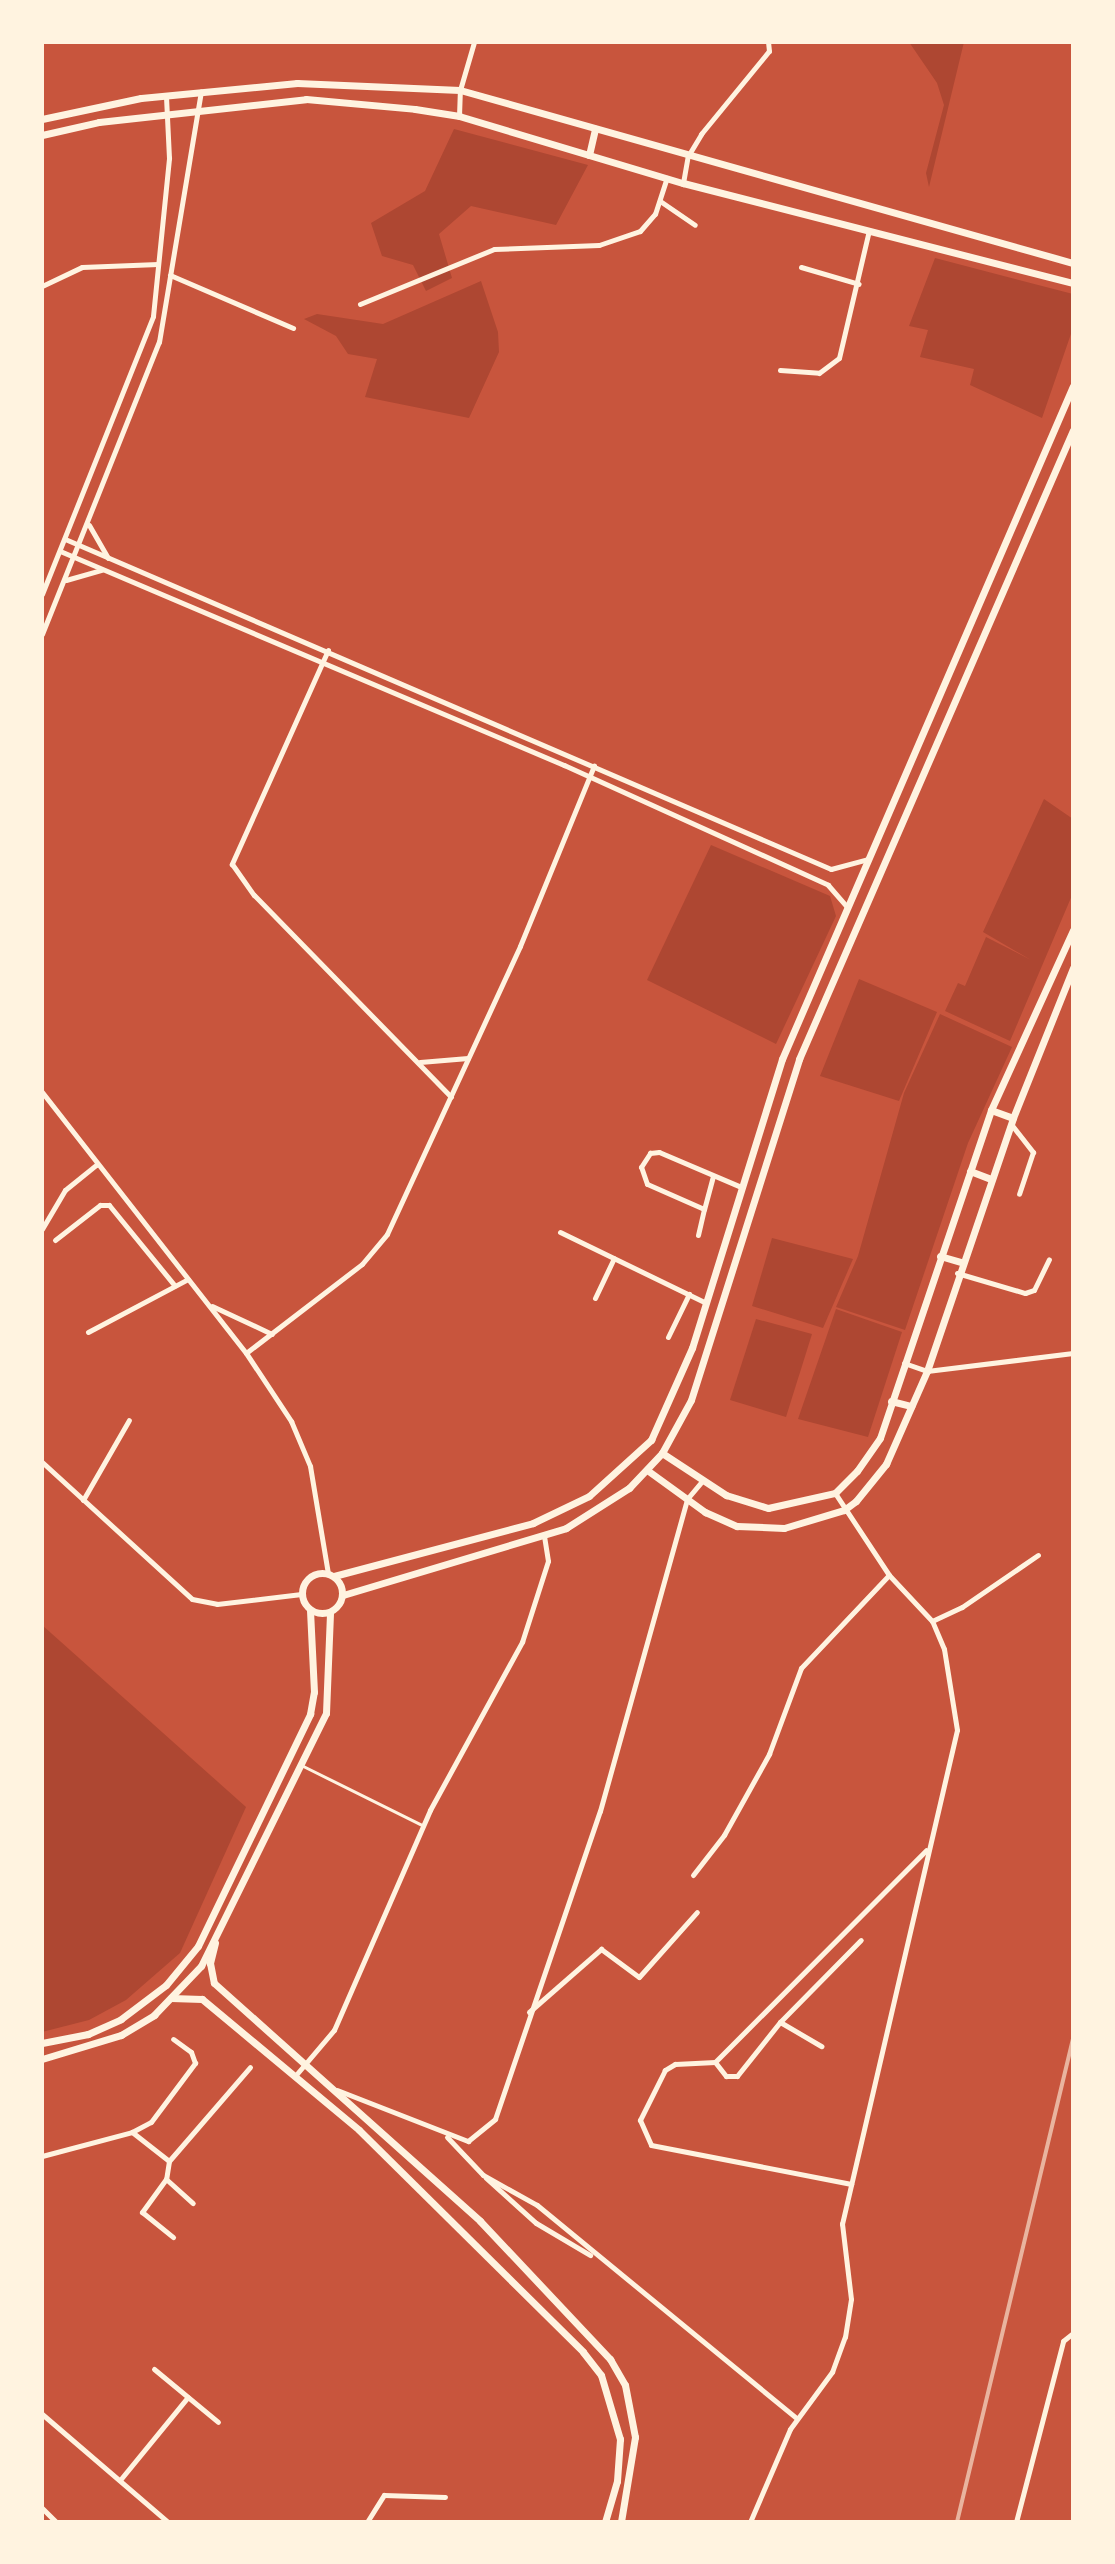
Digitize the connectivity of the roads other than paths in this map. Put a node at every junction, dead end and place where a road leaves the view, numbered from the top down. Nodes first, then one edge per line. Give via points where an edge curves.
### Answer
1 (474, 42) edge
2 (768, 42) edge
3 (201, 90) junction
4 (460, 90) junction
5 (166, 95) junction
6 (195, 111) junction
7 (169, 114) junction
8 (459, 116) junction
9 (42, 119) edge
10 (595, 129) junction
11 (42, 135) edge
12 (589, 155) junction
13 (688, 156) junction
14 (667, 178) junction
15 (683, 183) junction
16 (660, 201) junction
17 (695, 225) dead end
18 (869, 229) junction
19 (1073, 263) edge
20 (158, 264) junction
21 (801, 267) dead end
22 (170, 275) junction
23 (1073, 283) edge
24 (859, 284) junction
25 (42, 286) edge
26 (360, 304) dead end
27 (293, 328) dead end
28 (780, 370) dead end
29 (1073, 386) edge
30 (1073, 430) edge
31 (88, 525) junction
32 (65, 539) junction
33 (81, 547) junction
34 (60, 551) junction
35 (76, 558) junction
36 (108, 559) junction
37 (103, 570) junction
38 (66, 580) junction
39 (42, 594) edge
40 (42, 634) edge
41 (328, 650) junction
42 (323, 662) junction
43 (594, 766) junction
44 (590, 777) junction
45 (868, 859) junction
46 (847, 908) junction
47 (1073, 930) edge
48 (1073, 968) edge
49 (468, 1058) junction
50 (419, 1063) junction
51 (42, 1092) edge
52 (451, 1097) junction
53 (991, 1110) junction
54 (1012, 1121) junction
55 (96, 1165) junction
56 (970, 1171) junction
57 (713, 1176) junction
58 (991, 1179) junction
59 (741, 1187) junction
60 (1019, 1194) dead end
61 (704, 1209) junction
62 (42, 1229) edge
63 (560, 1232) dead end
64 (698, 1235) dead end
65 (55, 1240) dead end
66 (940, 1256) junction
67 (614, 1258) junction
68 (1049, 1259) dead end
69 (961, 1262) junction
70 (957, 1273) junction
71 (188, 1279) junction
72 (175, 1286) junction
73 (689, 1294) junction
74 (595, 1298) dead end
75 (706, 1303) junction
76 (207, 1304) junction
77 (88, 1332) dead end
78 (272, 1334) junction
79 (668, 1337) dead end
80 (246, 1353) junction
81 (1073, 1353) edge
82 (903, 1363) junction
83 (927, 1371) junction
84 (891, 1401) junction
85 (911, 1406) junction
86 (129, 1420) dead end
87 (662, 1453) junction
88 (42, 1462) edge
89 (647, 1470) junction
90 (703, 1480) junction
91 (835, 1493) junction
92 (687, 1499) junction
93 (83, 1500) junction
94 (844, 1510) junction
95 (544, 1536) junction
96 (1038, 1555) dead end
97 (331, 1575) junction
98 (889, 1575) junction
99 (301, 1594) junction
100 (343, 1595) junction
101 (310, 1610) junction
102 (330, 1612) junction
103 (932, 1621) junction
104 (303, 1765) junction
105 (425, 1827) junction
106 (928, 1849) junction
107 (693, 1875) dead end
108 (697, 1912) dead end
109 (861, 1940) dead end
110 (215, 1943) junction
111 (171, 1998) junction
112 (529, 2013) junction
113 (780, 2022) junction
114 (173, 2039) dead end
115 (42, 2043) edge
116 (821, 2046) dead end
117 (42, 2059) edge
118 (715, 2062) junction
119 (307, 2063) junction
120 (250, 2067) dead end
121 (294, 2077) junction
122 (337, 2090) junction
123 (132, 2132) junction
124 (446, 2136) junction
125 (42, 2156) edge
126 (169, 2161) junction
127 (483, 2175) junction
128 (166, 2179) junction
129 (851, 2184) junction
130 (193, 2203) dead end
131 (173, 2237) dead end
132 (598, 2259) junction
133 (1073, 2333) edge
134 (154, 2369) dead end
135 (188, 2397) junction
136 (42, 2414) edge
137 (796, 2418) junction
138 (218, 2422) dead end
139 (120, 2480) junction
140 (445, 2497) dead end
141 (42, 2508) edge
142 (56, 2522) edge
143 (168, 2522) edge
144 (367, 2522) edge
145 (605, 2522) edge
146 (621, 2522) edge
147 (750, 2522) edge
148 (1016, 2522) edge

1 - 4 street
2 - 13 street via 769,51
3 - 4 street via 297,83
3 - 5 street
3 - 6 street
4 - 8 street
4 - 10 street
5 - 7 street
5 - 9 street
6 - 7 street
6 - 8 street via 306,99
6 - 22 street
7 - 11 street
7 - 20 street
8 - 12 street
10 - 12 street
10 - 13 street
12 - 14 street
13 - 15 street
13 - 19 street
14 - 15 street
14 - 16 street
15 - 18 street
16 - 17 street
16 - 26 street via 648,224 629,235 599,245 494,249
18 - 23 street
18 - 24 street
20 - 25 street via 82,267
20 - 32 street via 153,316 141,352
21 - 24 street
22 - 27 street
22 - 31 street via 156,352
24 - 28 street via 834,364 819,373
29 - 45 street
30 - 87 street via 799,1059 691,1400
31 - 33 street
31 - 36 street
32 - 33 street
32 - 34 street
33 - 35 street
33 - 36 street
34 - 35 street
34 - 39 street
35 - 37 street
35 - 38 street
36 - 41 street
37 - 38 street
37 - 42 street
38 - 40 street
41 - 42 street
41 - 43 street
42 - 44 street
42 - 50 street via 232,864 254,895
43 - 44 street
43 - 45 street via 831,869 848,869
44 - 46 street via 828,885
44 - 49 street
45 - 46 street
46 - 59 street via 774,1079
47 - 53 street
48 - 54 street
49 - 50 street
49 - 52 street
50 - 52 street
51 - 55 street
52 - 78 street via 387,1234 362,1264
53 - 54 street
53 - 56 street
54 - 58 street
54 - 60 street via 1033,1152
55 - 62 street via 65,1190
55 - 71 street
56 - 58 street
56 - 66 street
57 - 59 street
57 - 61 street
57 - 61 street via 659,1152 650,1153 641,1167 647,1184
58 - 69 street
59 - 75 street
61 - 64 street
63 - 67 street
65 - 72 street via 100,1205 109,1205
66 - 69 street
66 - 82 street
67 - 73 street
67 - 74 street
68 - 70 street via 1034,1290 1025,1293
69 - 70 street
70 - 83 street
71 - 72 street
71 - 76 street
72 - 77 street
73 - 75 street
73 - 79 street
75 - 97 street via 665,1416 638,1455 599,1488 520,1528
76 - 78 street
76 - 80 street
78 - 80 street
80 - 97 street via 307,1452
81 - 83 street
82 - 83 street
82 - 84 street
83 - 85 street
84 - 85 street
84 - 91 street via 874,1448
85 - 94 street via 886,1464
86 - 93 street
87 - 89 street
87 - 90 street
88 - 93 street
89 - 92 street
89 - 95 street via 598,1510
90 - 91 street via 747,1506 768,1508
90 - 92 street
91 - 94 street
92 - 94 street via 737,1526 784,1528
92 - 112 street via 600,1811
93 - 99 street via 192,1599 217,1604
94 - 98 street
95 - 100 street
95 - 105 street via 548,1561 529,1626
96 - 103 street
97 - 99 street via 310,1577
97 - 100 street
98 - 103 street
98 - 107 street via 801,1668 769,1754 724,1835
99 - 101 street
100 - 102 street
101 - 102 street
101 - 115 street via 310,1714 198,1946 166,1985 121,2019 88,2034
102 - 104 street via 326,1713
103 - 106 street via 944,1649 957,1730
104 - 105 lane
104 - 110 street
105 - 119 street via 334,2030
106 - 118 street
106 - 129 street
108 - 112 street via 639,1977 601,1949
109 - 113 street
110 - 111 street
110 - 119 street via 210,1963 214,1983
111 - 117 street via 121,2035
111 - 121 street via 202,1999
112 - 124 street via 501,2104 486,2130 468,2141
113 - 116 street
113 - 118 street via 737,2076 726,2076
114 - 123 street via 195,2057 192,2072 151,2122
118 - 129 street via 675,2064 665,2070 640,2120 651,2145
119 - 121 street
119 - 122 street
120 - 126 street
121 - 145 street via 359,2130 471,2236 601,2375 620,2439 617,2481
122 - 124 street
122 - 146 street via 480,2221 610,2359 625,2385 635,2437
123 - 125 street
123 - 126 street
124 - 127 street
126 - 128 street
127 - 132 street via 536,2223
127 - 132 street via 537,2205
128 - 130 street
128 - 131 street via 142,2212
129 - 137 street via 842,2224 850,2317 832,2372
132 - 137 street via 764,2387
133 - 148 street via 1063,2341
134 - 135 street
135 - 138 street
135 - 139 street
136 - 139 street
137 - 147 street
139 - 143 street
140 - 144 street via 384,2495
141 - 142 street

